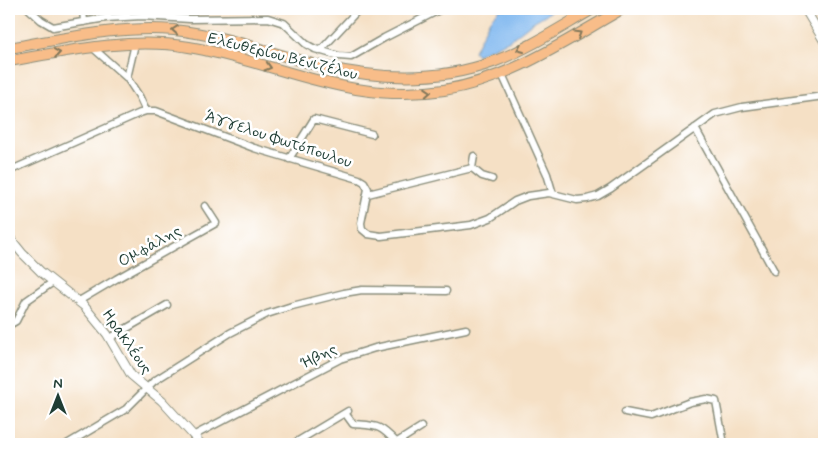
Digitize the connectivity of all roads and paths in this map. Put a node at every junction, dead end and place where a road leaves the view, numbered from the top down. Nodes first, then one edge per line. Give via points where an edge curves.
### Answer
1 (29, 9) edge
2 (83, 9) edge
3 (359, 9) edge
4 (441, 9) edge
5 (593, 9) edge
6 (622, 9) edge
7 (804, 9) edge
8 (84, 22) junction
9 (53, 27) junction
10 (59, 40) junction
11 (824, 41) edge
12 (135, 44) junction
13 (9, 48) edge
14 (93, 48) junction
15 (320, 51) junction
16 (9, 61) edge
17 (502, 74) junction
18 (128, 78) junction
19 (824, 96) edge
20 (146, 111) junction
21 (695, 128) junction
22 (372, 134) dead end
23 (474, 156) dead end
24 (289, 159) junction
25 (472, 168) junction
26 (9, 171) edge
27 (492, 179) dead end
28 (368, 194) junction
29 (553, 194) junction
30 (206, 206) dead end
31 (9, 237) edge
32 (774, 271) dead end
33 (53, 282) junction
34 (446, 292) dead end
35 (79, 301) junction
36 (167, 305) dead end
37 (9, 325) edge
38 (466, 329) dead end
39 (110, 338) junction
40 (146, 388) junction
41 (624, 412) dead end
42 (421, 428) dead end
43 (193, 436) junction
44 (395, 443) edge
45 (67, 444) edge
46 (201, 444) edge
47 (293, 444) edge
48 (724, 444) edge

1 - 9 street
2 - 8 street
3 - 15 street
4 - 15 street via 379,40 354,57
5 -> 10 main road, Ελευθερίου Βενιζέλου via 531,45 493,62 431,76 360,74 174,30 128,30
17 -> 6 main road, Ελευθερίου Βενιζέλου via 539,57
7 - 11 street
8 - 9 street
8 - 15 street via 142,16 268,18 284,23 306,44
9 - 10 street
10 - 13 main road, Ελευθερίου Βενιζέλου
12 - 14 main road, Ελευθερίου Βενιζέλου
12 -> 17 main road, Ελευθερίου Βενιζέλου via 209,50 315,81 368,91 435,91
12 - 18 street
16 -> 14 main road, Ελευθερίου Βενιζέλου
14 - 18 street
17 - 29 street
18 - 20 street
19 - 21 street via 724,111
20 - 24 street, Άγγελου Φωτόπουλου via 156,111
20 - 26 street
21 - 29 street via 598,196 582,200
21 - 32 street
22 - 24 street via 314,120
23 - 25 street
24 - 28 street, Άγγελου Φωτόπουλου via 359,179 366,185
25 - 27 street
25 - 28 street
28 - 29 street via 361,226 368,234 377,236 476,224 523,197
30 - 35 street, Ομφάλης via 216,223
31 - 33 street, Ηρακλέους
33 - 35 street, Ηρακλέους
33 - 37 street via 26,301 16,321
34 - 40 street via 362,290 292,306 246,324
35 - 39 street, Ηρακλέους
36 - 39 street
38 - 43 street, Ήβης via 375,348 340,359
39 - 40 street, Ηρακλέους via 128,371
40 - 43 street, Ηρακλέους
40 - 45 street via 126,409
41 - 48 street via 651,417 690,402 716,401
42 - 44 street
43 - 46 street, Ηρακλέους
44 - 47 street via 383,428 353,424 347,412

